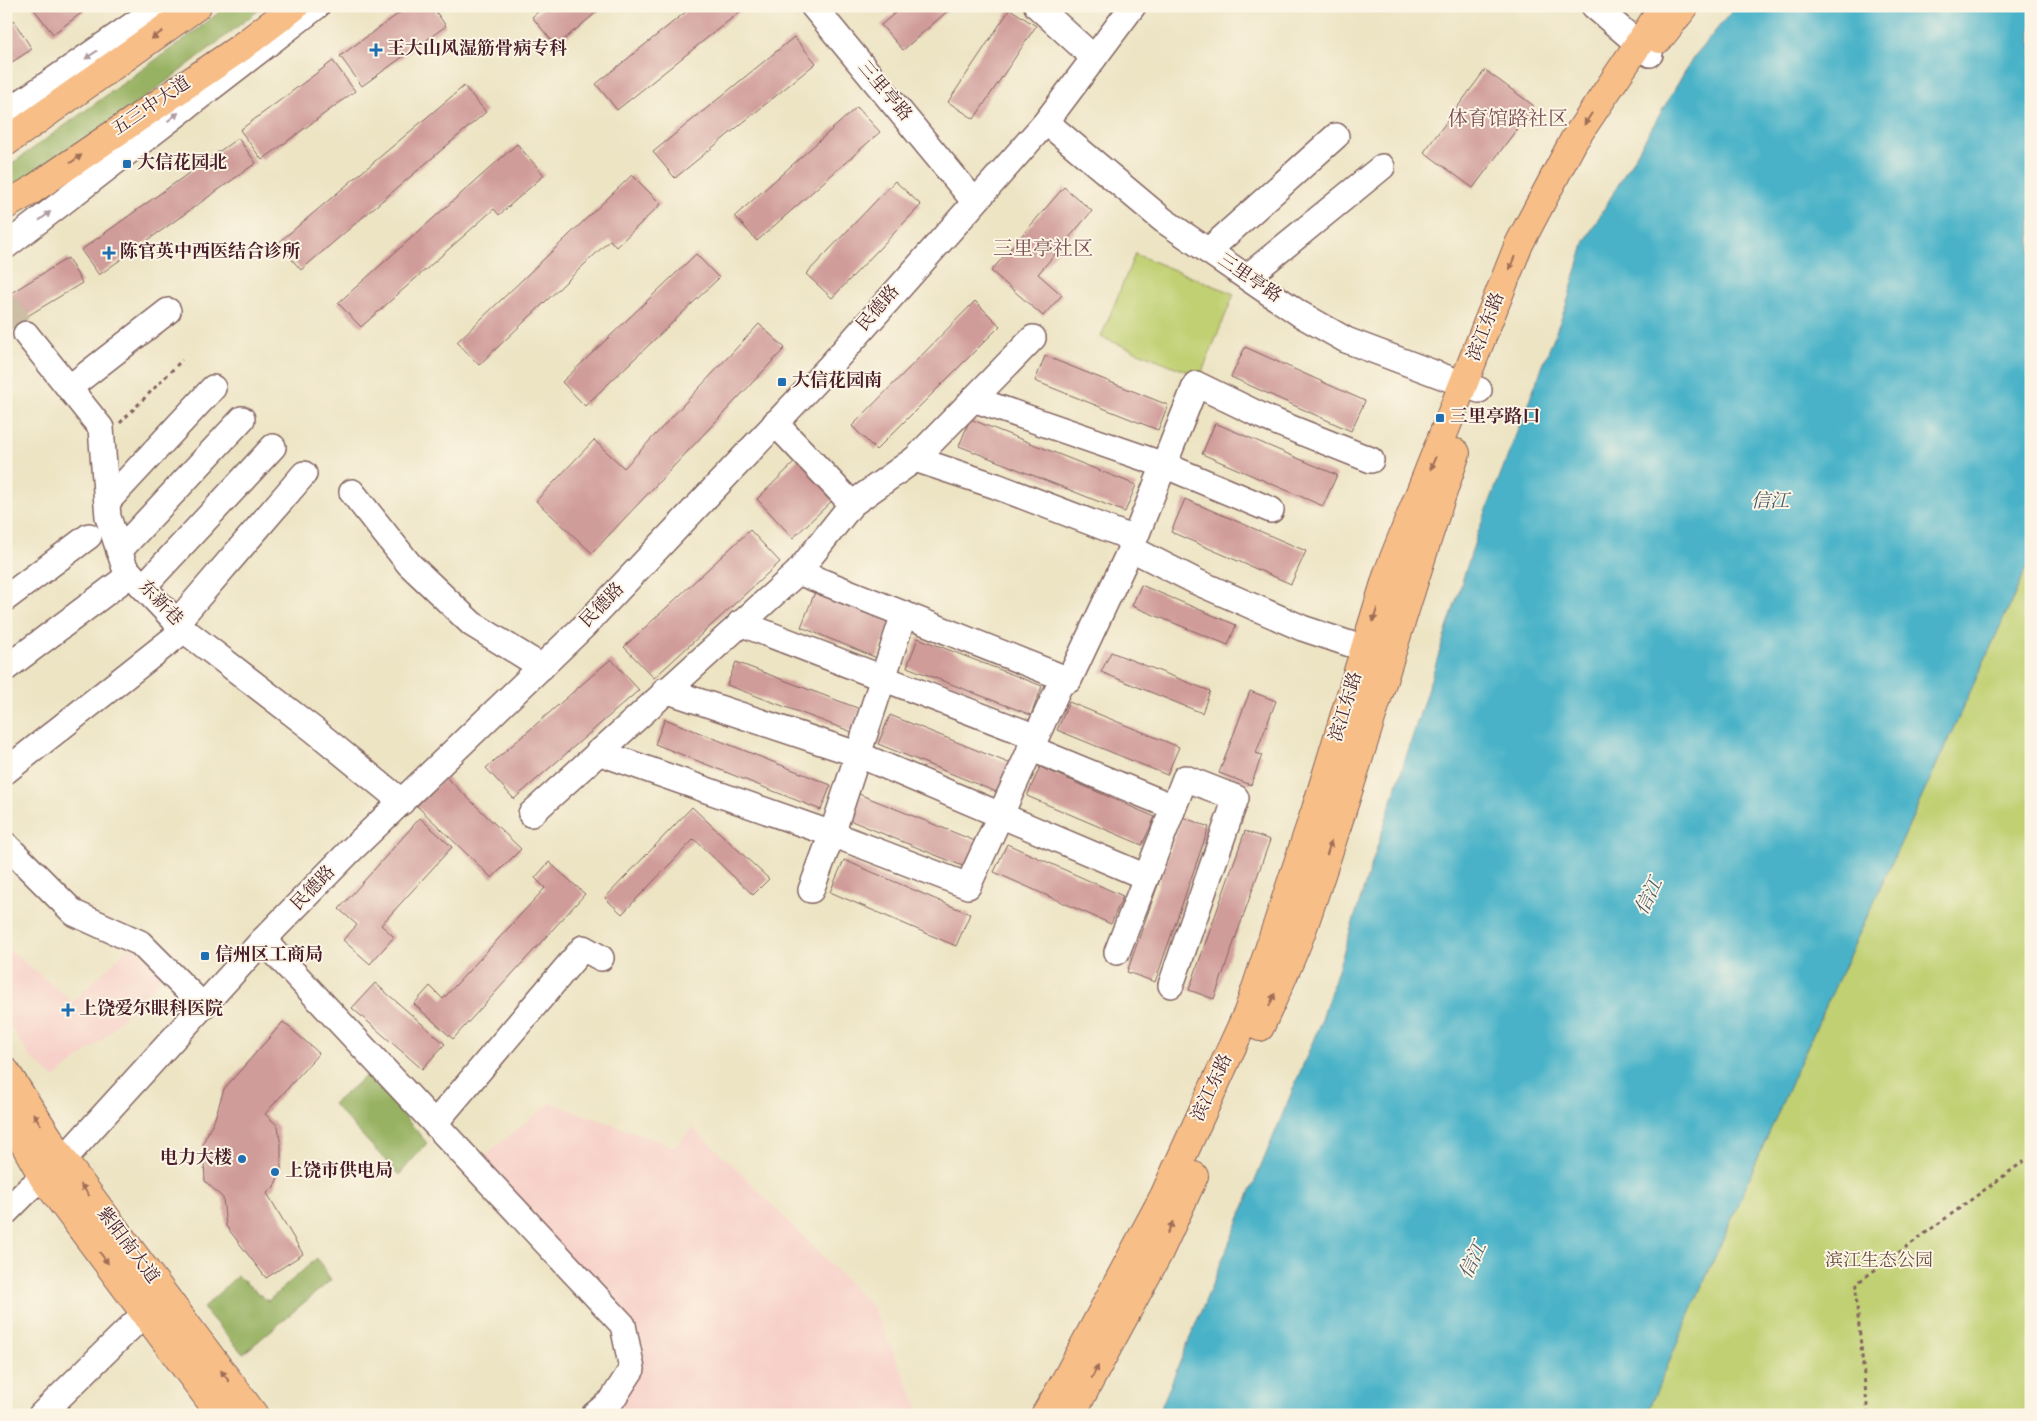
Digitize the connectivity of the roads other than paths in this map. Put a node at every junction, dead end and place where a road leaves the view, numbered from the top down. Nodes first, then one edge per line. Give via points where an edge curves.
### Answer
1 (160, 6) edge
2 (197, 6) edge
3 (295, 6) edge
4 (317, 6) edge
5 (813, 6) edge
6 (1037, 6) edge
7 (1133, 6) edge
8 (1594, 6) edge
9 (1664, 6) edge
10 (1685, 6) edge
11 (1644, 49) junction
12 (1094, 58) junction
13 (6, 113) edge
14 (1046, 122) junction
15 (1336, 136) dead end
16 (6, 142) edge
17 (1382, 167) dead end
18 (974, 201) junction
19 (6, 205) edge
20 (6, 246) edge
21 (1208, 251) junction
22 (1247, 277) junction
23 (168, 311) dead end
24 (26, 334) tunnel mouth
25 (1033, 338) dead end
26 (1472, 387) junction
27 (69, 388) junction
28 (213, 388) dead end
29 (973, 399) junction
30 (242, 419) dead end
31 (775, 424) junction
32 (273, 447) dead end
33 (915, 460) junction
34 (1371, 460) dead end
35 (1164, 465) junction
36 (304, 474) dead end
37 (352, 492) dead end
38 (107, 502) junction
39 (852, 504) junction
40 (1271, 510) dead end
41 (88, 536) dead end
42 (1132, 546) junction
43 (119, 551) junction
44 (798, 572) junction
45 (137, 580) junction
46 (6, 598) edge
47 (904, 614) junction
48 (740, 623) junction
49 (180, 626) junction
50 (1365, 649) junction
51 (542, 667) junction
52 (6, 668) edge
53 (882, 678) junction
54 (1063, 678) junction
55 (665, 690) junction
56 (1033, 742) junction
57 (598, 752) junction
58 (857, 754) junction
59 (6, 771) edge
60 (402, 802) junction
61 (1173, 808) junction
62 (531, 814) dead end
63 (1000, 814) junction
64 (832, 834) junction
65 (6, 845) edge
66 (1146, 877) junction
67 (811, 890) dead end
68 (263, 940) junction
69 (1117, 952) dead end
70 (601, 958) dead end
71 (1171, 985) dead end
72 (203, 1006) junction
73 (6, 1072) edge
74 (6, 1111) edge
75 (435, 1123) junction
76 (53, 1169) junction
77 (6, 1212) edge
78 (145, 1313) junction
79 (41, 1415) edge
80 (220, 1415) edge
81 (254, 1415) edge
82 (594, 1415) edge
83 (1045, 1415) edge
84 (1071, 1415) edge

1 -> 13 street
2 -> 16 main road
19 -> 3 main road, 五三中大道 via 240,48
20 -> 4 street
5 - 18 street, 三里亭路
6 - 12 street
7 - 12 street, 民德路
8 - 11 street
9 - 11 main road, 滨江东路
10 - 11 main road, 滨江东路 via 1664,32
11 - 26 main road, 滨江东路 via 1574,140 1519,244
12 - 14 street, 民德路
14 - 18 street, 民德路
14 - 21 street, 三里亭路 via 1163,220
15 - 21 street
17 - 22 street
18 - 31 street, 民德路
21 - 22 street, 三里亭路
22 - 26 street, 三里亭路 via 1300,314 1346,340
23 - 27 street
24 - 27 street, 东新巷
25 - 29 street
26 -> 50 main road, 滨江东路 via 1388,573
84 -> 26 main road, 滨江东路 via 1159,1252 1300,935 1467,421
27 - 38 street, 东新巷 via 101,428
28 - 38 street
29 - 33 street
29 - 35 street
30 - 43 street
31 - 39 street
31 - 51 street, 民德路
32 - 45 street
33 - 39 street
33 - 42 street via 996,486 1124,535
34 - 35 street via 1266,418 1196,384
35 - 40 street
35 - 42 street
36 - 49 street
37 - 51 street via 409,564 472,624
38 - 43 street, 东新巷 via 108,517
39 - 44 street
41 - 46 street
42 - 50 street via 1197,582 1302,628
42 - 54 street via 1068,680
43 - 45 street, 东新巷 via 125,568
44 - 47 street
44 - 48 street
45 - 49 street, 东新巷
45 - 52 street
47 - 53 street
47 - 54 street
48 - 53 street
48 - 55 street
49 - 59 street
49 - 60 street, 东新巷
50 - 83 main road, 滨江东路 via 1248,1012 1164,1196
51 - 60 street, 民德路
53 - 56 street
53 - 58 street
54 - 56 street
55 - 57 street
55 - 58 street
56 - 61 street
56 - 63 street
57 - 62 street
57 - 64 street
58 - 63 street
58 - 64 street
60 - 68 street, 民德路
61 - 66 street
61 - 71 street via 1185,778 1236,798
63 - 64 street via 968,886
63 - 66 street
64 - 67 street
65 - 72 street via 74,913 140,943
66 - 69 street
68 - 72 street, 民德路
68 - 75 street
70 - 75 street via 583,948
72 - 76 street, 民德路
76 -> 73 main road, 紫阳南大道
74 - 76 main road, 紫阳南大道
75 - 82 street via 623,1325 632,1369 612,1400
76 - 77 street, 民德路
76 -> 78 main road, 紫阳南大道
81 -> 76 main road, 紫阳南大道
78 - 79 street
78 - 80 main road, 紫阳南大道

